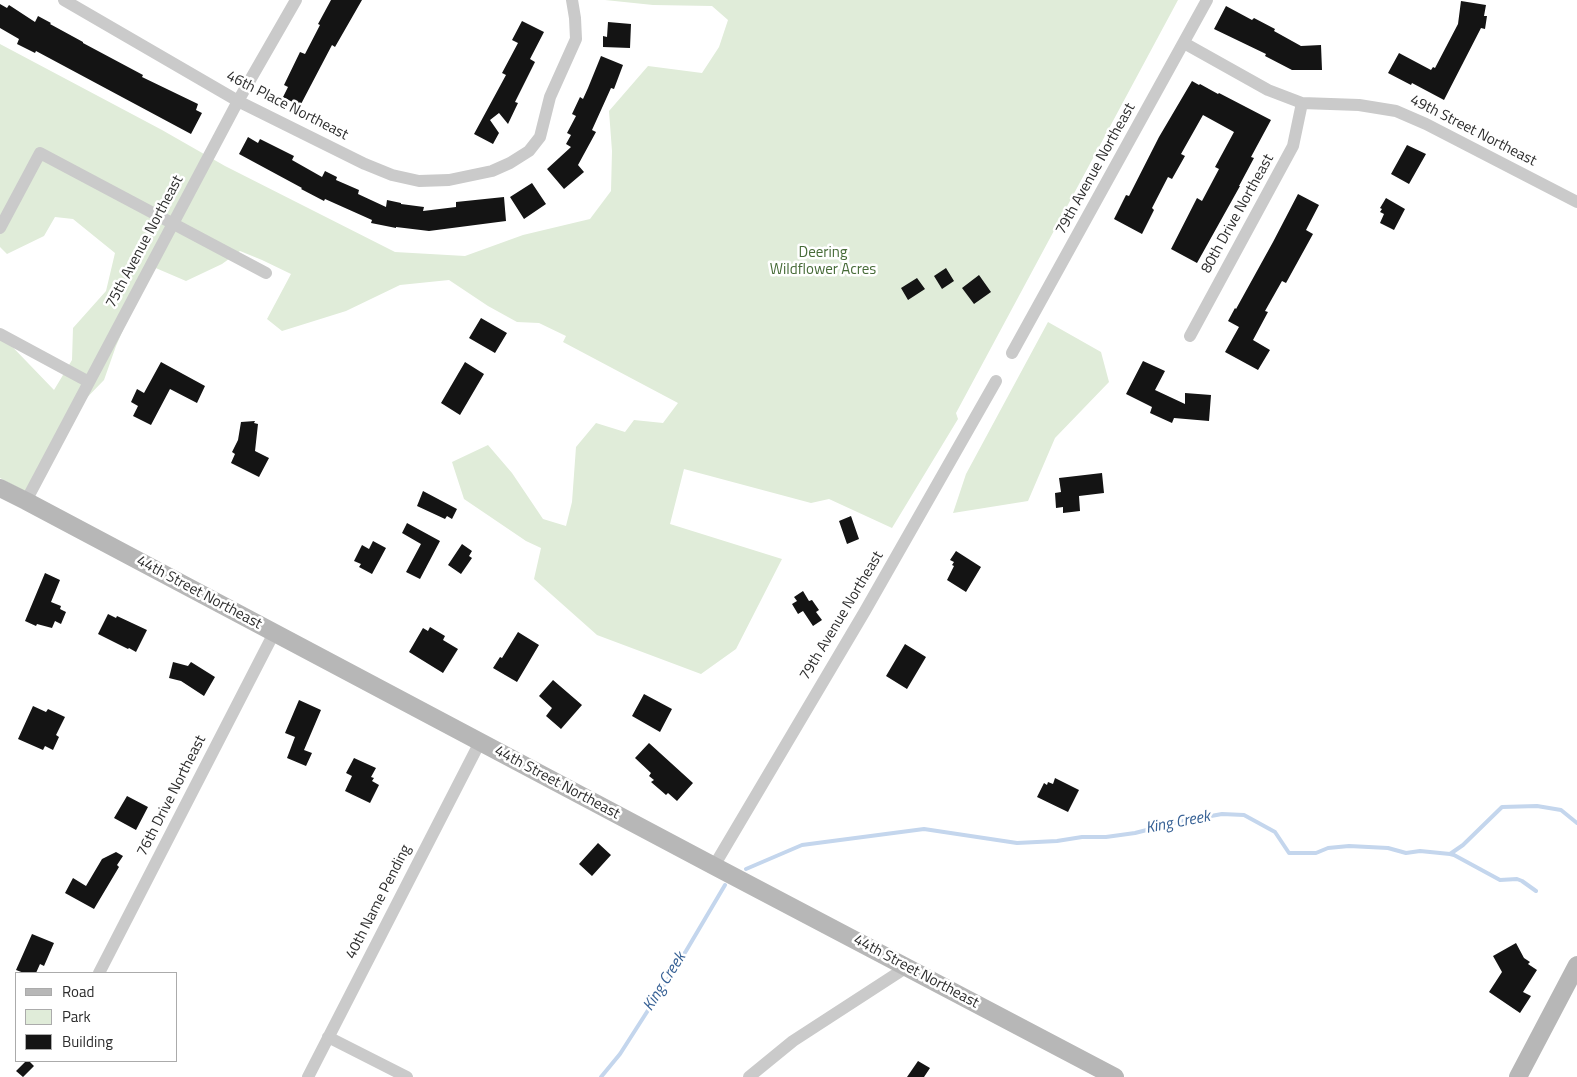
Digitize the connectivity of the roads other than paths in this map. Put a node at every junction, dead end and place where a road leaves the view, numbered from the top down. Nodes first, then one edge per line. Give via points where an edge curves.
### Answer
1 (64, 0) edge
2 (296, 0) edge
3 (572, 0) edge
4 (1207, 0) edge
5 (1184, 43) junction
6 (238, 101) junction
7 (1302, 103) junction
8 (1577, 202) edge
9 (174, 224) junction
10 (0, 228) edge
11 (266, 273) dead end
12 (0, 334) edge
13 (1190, 336) dead end
14 (1012, 353) dead end
15 (996, 381) dead end
16 (89, 382) junction
17 (0, 488) edge
18 (26, 501) junction
19 (274, 633) junction
20 (480, 742) junction
21 (714, 866) junction
22 (1577, 965) edge
23 (907, 967) junction
24 (100, 972) edge
25 (328, 1037) junction
26 (308, 1077) edge
27 (407, 1077) edge
28 (749, 1077) edge
29 (1115, 1077) edge
30 (1518, 1077) edge

1 - 6 street, 46th Place Northeast
2 - 6 street, 75th Avenue Northeast
3 - 6 street, 46th Place Northeast via 576,39 550,97 540,137 530,151 492,171 449,180 418,182 392,175
4 - 5 street, 79th Avenue Northeast
5 - 7 street, 49th Street Northeast via 1268,90
5 - 14 street, 79th Avenue Northeast
6 - 9 street, 75th Avenue Northeast
7 - 8 street, 49th Street Northeast via 1396,110
7 - 13 street, 80th Drive Northeast via 1293,146
9 - 10 street via 40,153
9 - 11 street
9 - 16 street, 75th Avenue Northeast
12 - 16 street
15 - 21 street, 79th Avenue Northeast
16 - 18 street, 75th Avenue Northeast
17 - 18 street, 44th Street Northeast
18 - 19 street, 44th Street Northeast
19 - 20 street, 44th Street Northeast
19 - 24 street, 76th Drive Northeast
20 - 21 street, 44th Street Northeast
20 - 25 street, 40th Name Pending
21 - 23 street, 44th Street Northeast
22 - 30 street
23 - 28 street via 793,1041
23 - 29 street, 44th Street Northeast
25 - 26 street, 40th Name Pending
25 - 27 street

